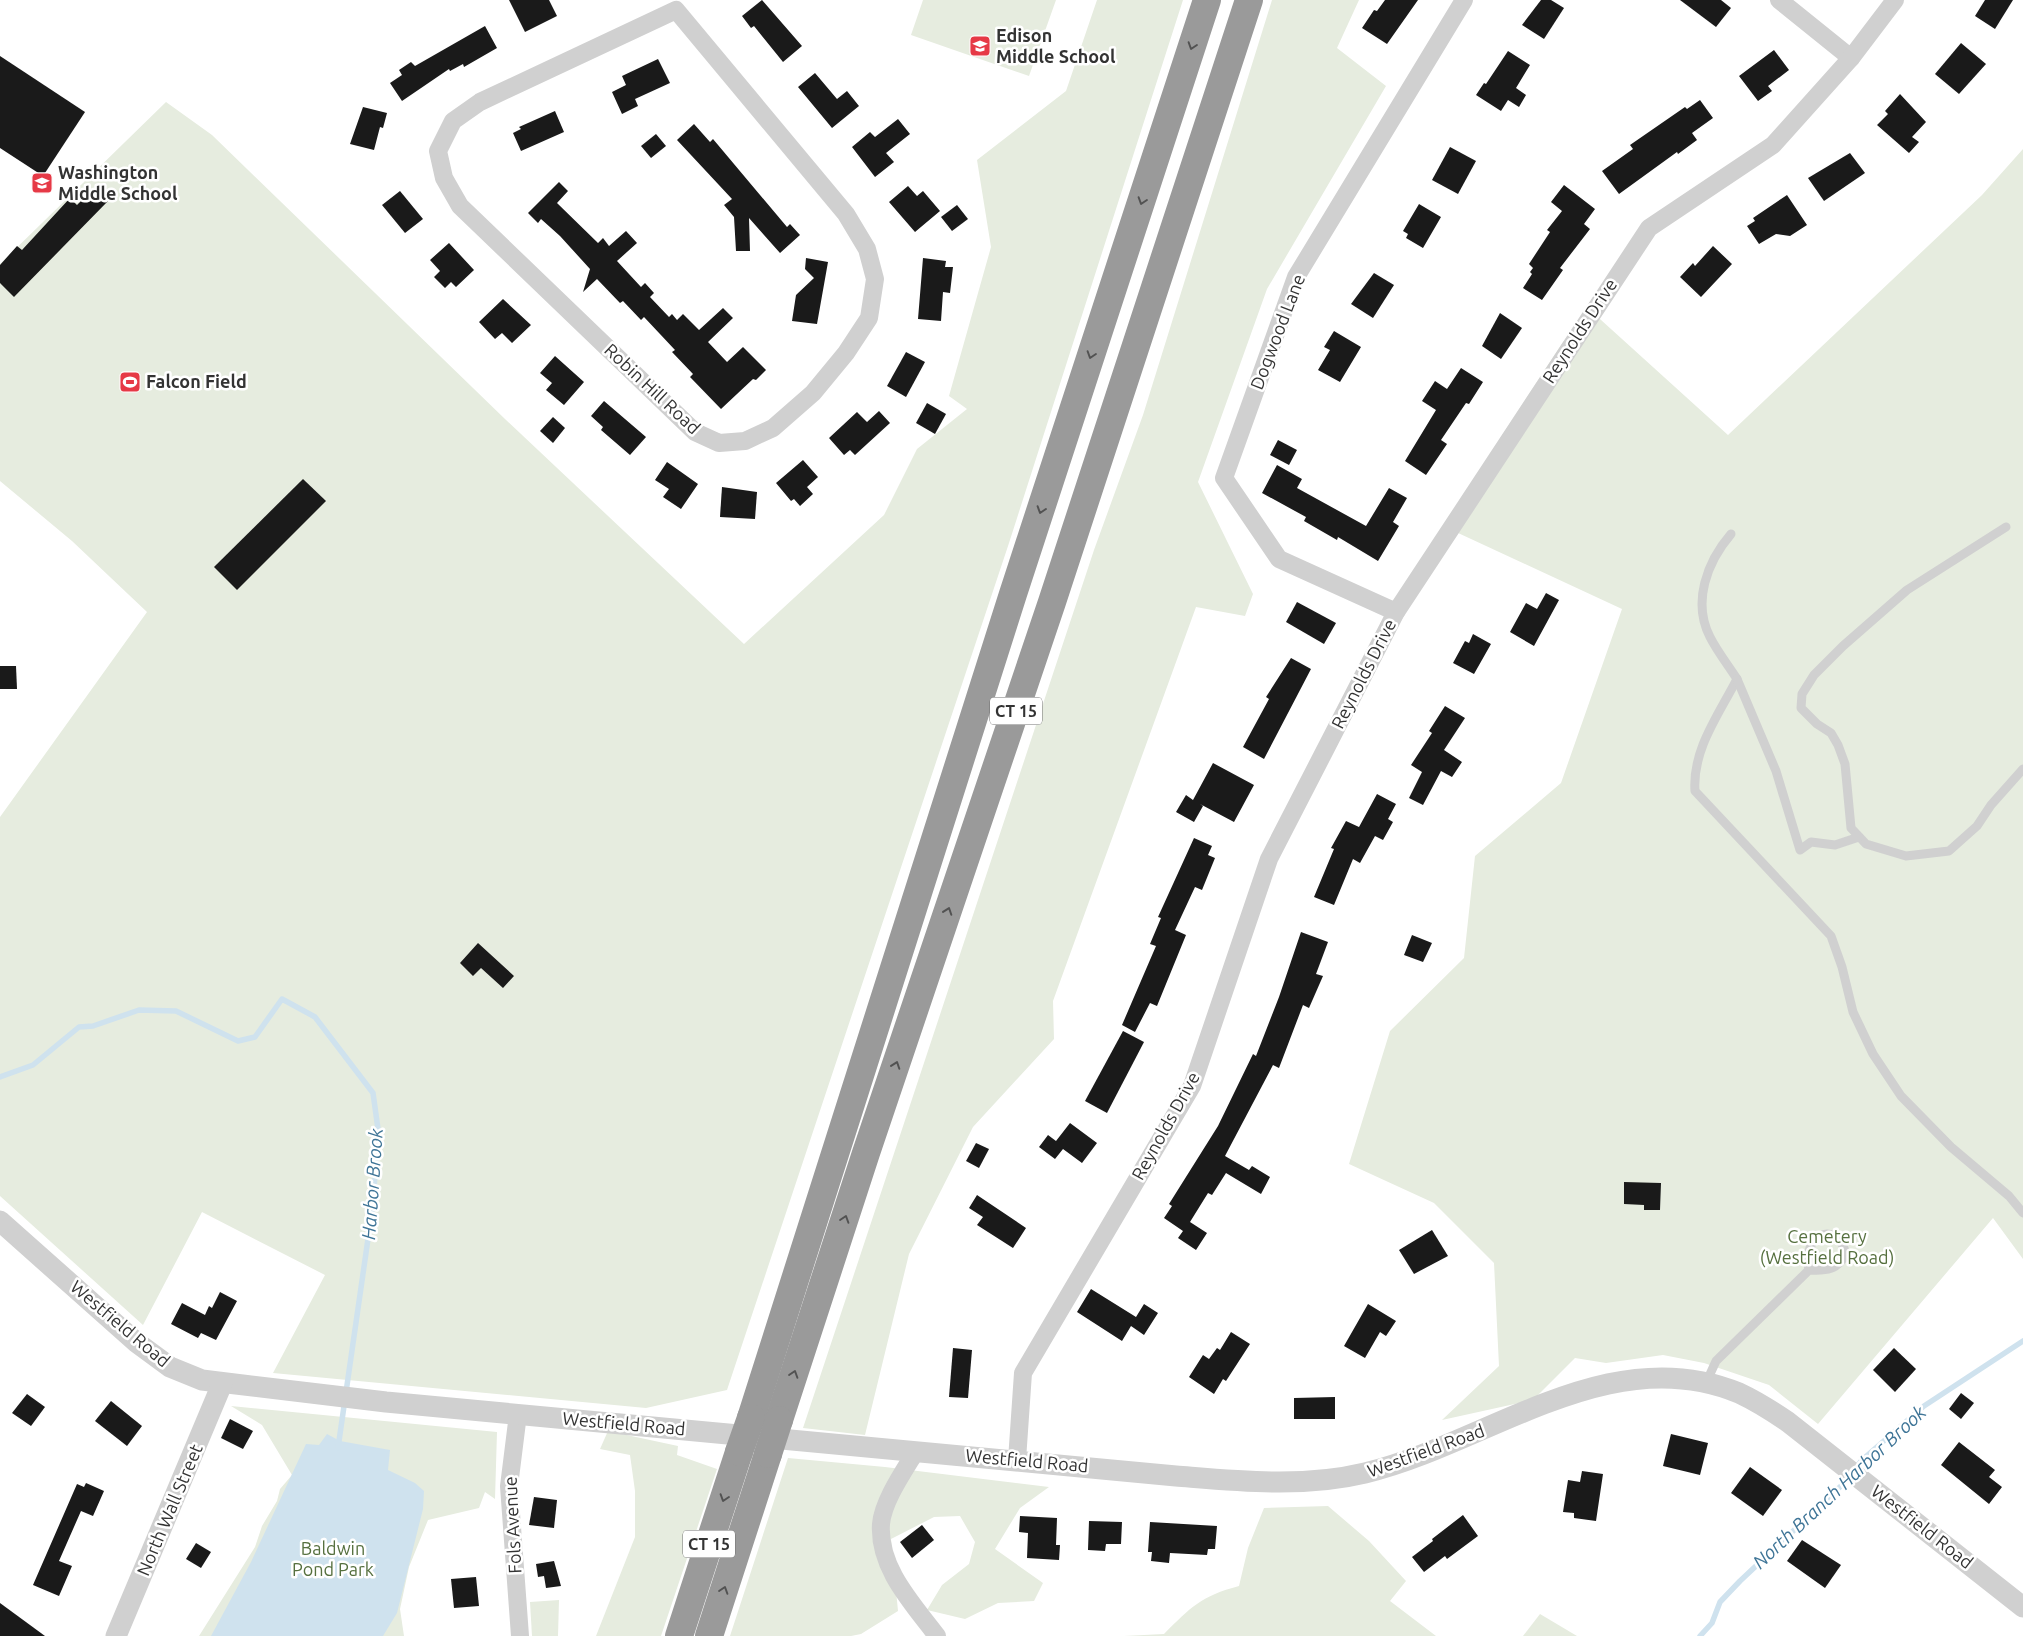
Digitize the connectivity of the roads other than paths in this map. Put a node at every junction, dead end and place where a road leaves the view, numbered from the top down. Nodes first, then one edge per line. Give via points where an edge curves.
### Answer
1 (1207, 0) edge
2 (1249, 0) edge
3 (1464, 0) edge
4 (1779, 0) edge
5 (1895, 0) edge
6 (672, 5) edge
7 (1851, 58) junction
8 (2006, 527) dead end
9 (1731, 534) dead end
10 (1396, 612) junction
11 (1737, 679) junction
12 (2023, 770) edge
13 (1859, 837) junction
14 (2023, 1213) edge
15 (0, 1221) edge
16 (1809, 1270) junction
17 (1706, 1383) junction
18 (222, 1384) junction
19 (518, 1414) junction
20 (916, 1451) junction
21 (1017, 1460) junction
22 (2023, 1607) edge
23 (116, 1636) edge
24 (520, 1636) edge
25 (679, 1636) edge
26 (708, 1636) edge
27 (937, 1636) edge

1 -> 25 highway, CT 15, bridge
26 -> 2 highway, CT 15, bridge
3 - 10 street, Dogwood Lane via 1296,277 1224,478 1279,559
4 - 7 street
5 - 7 street, Reynolds Drive
6 - 6 street, Robin Hill Road via 846,214 867,249 876,279 869,318 846,353 813,393 773,428 745,441 719,443 695,432 460,206 444,178 438,151 453,121 480,102
7 - 10 street, Reynolds Drive via 1773,145 1649,228
8 - 13 lane via 1907,590 1820,669 1802,694 1800,708 1831,733 1838,745 1845,764 1851,828
9 - 11 lane via 1717,551 1704,583 1701,613 1710,636
10 - 21 street, Reynolds Drive via 1269,859 1192,1086 1023,1373
11 - 13 lane via 1776,771 1800,850 1811,842 1835,844
11 - 14 lane via 1702,749 1694,773 1695,791 1830,936 1842,967 1853,1012 1873,1054 1901,1096 1951,1147 2009,1196
12 - 13 lane via 1991,805 1978,826 1949,851 1906,856 1866,844
15 - 18 street, Westfield Road via 155,1357 194,1378
16 - 16 lane via 1835,1268 1846,1254 1844,1244 1826,1234 1812,1241 1807,1252
16 - 17 lane via 1716,1361
17 - 21 street, Westfield Road via 1645,1378 1589,1388 1413,1458 1364,1474 1327,1480 1225,1480
17 - 22 street, Westfield Road via 1738,1393 1767,1408
18 - 19 street, Westfield Road
18 - 23 street, North Wall Street
19 - 20 street, Westfield Road
19 - 24 street, Fols Avenue via 509,1486
20 - 21 street, Westfield Road
20 - 27 street via 885,1510 881,1523 882,1538 889,1568

